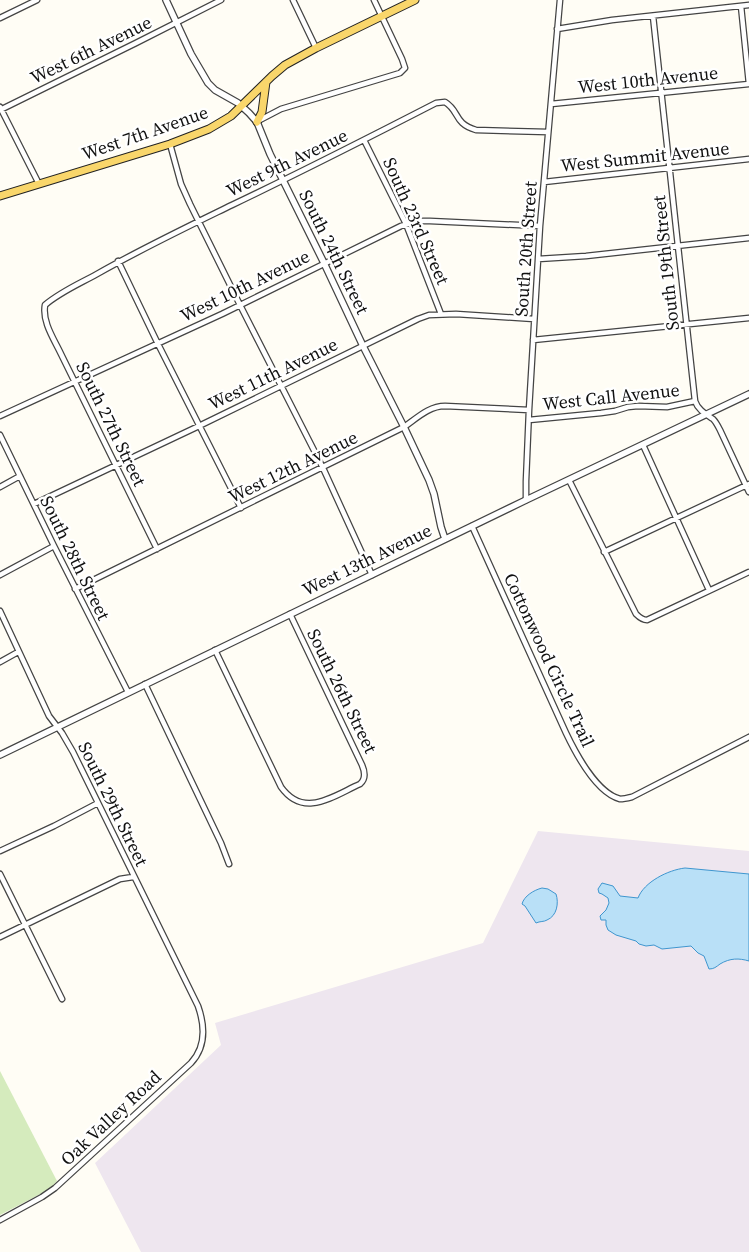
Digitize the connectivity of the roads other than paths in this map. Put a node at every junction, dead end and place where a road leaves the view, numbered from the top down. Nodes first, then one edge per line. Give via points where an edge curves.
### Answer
1 (37, 0) edge
2 (166, 0) edge
3 (220, 0) edge
4 (293, 0) edge
5 (374, 0) edge
6 (415, 0) edge
7 (560, 0) edge
8 (749, 5) edge
9 (741, 6) junction
10 (382, 16) junction
11 (653, 16) junction
12 (0, 18) edge
13 (177, 22) junction
14 (557, 29) junction
15 (316, 48) junction
16 (266, 82) junction
17 (749, 84) edge
18 (661, 93) junction
19 (550, 104) junction
20 (242, 106) junction
21 (0, 109) edge
22 (257, 122) junction
23 (548, 132) junction
24 (364, 140) junction
25 (170, 144) junction
26 (749, 159) edge
27 (669, 168) junction
28 (283, 180) junction
29 (544, 182) junction
30 (39, 184) junction
31 (0, 196) edge
32 (198, 221) junction
33 (406, 224) junction
34 (540, 226) junction
35 (749, 238) edge
36 (678, 246) junction
37 (538, 259) junction
38 (118, 261) junction
39 (324, 263) junction
40 (240, 305) junction
41 (44, 310) joint
42 (441, 314) junction
43 (749, 318) edge
44 (534, 319) junction
45 (687, 324) junction
46 (533, 340) junction
47 (158, 344) junction
48 (363, 346) junction
49 (75, 382) junction
50 (281, 386) junction
51 (749, 394) edge
52 (696, 401) junction
53 (529, 410) junction
54 (706, 415) junction
55 (0, 416) edge
56 (529, 420) junction
57 (199, 426) junction
58 (404, 427) junction
59 (0, 435) edge
60 (643, 445) junction
61 (116, 466) junction
62 (323, 468) junction
63 (20, 476) junction
64 (569, 480) junction
65 (748, 485) edge
66 (0, 487) edge
67 (749, 492) edge
68 (526, 500) junction
69 (34, 504) junction
70 (241, 508) junction
71 (676, 518) junction
72 (472, 526) junction
73 (445, 539) junction
74 (54, 546) junction
75 (157, 549) junction
76 (604, 552) junction
77 (749, 572) edge
78 (372, 575) junction
79 (0, 576) edge
80 (75, 589) junction
81 (709, 590) junction
82 (0, 611) edge
83 (290, 614) junction
84 (215, 650) junction
85 (18, 652) junction
86 (0, 662) edge
87 (145, 684) junction
88 (128, 692) junction
89 (57, 727) junction
90 (749, 737) edge
91 (0, 755) edge
92 (98, 804) junction
93 (0, 851) edge
94 (230, 864) dead end
95 (0, 874) edge
96 (133, 877) junction
97 (25, 925) junction
98 (0, 937) edge
99 (62, 999) dead end
100 (200, 1010) joint
101 (0, 1220) edge

1 - 12 street
2 - 13 street, South 24th Street
3 - 13 street, West 6th Avenue
4 - 15 street
5 - 10 street
6 - 10 main road, West 7th Avenue
7 - 14 street, South 20th Street
8 - 9 street
9 - 11 street
9 - 17 street
10 - 15 main road, West 7th Avenue
10 - 22 street via 405,68 400,73 281,109
11 - 14 street
11 - 18 street, South 19th Street
13 - 20 street, South 24th Street via 208,83
13 - 21 street, West 6th Avenue
14 - 19 street, South 20th Street
15 - 16 main road, West 7th Avenue via 285,65
16 - 20 main road, West 7th Avenue
16 - 22 main road via 262,112
17 - 18 street, West 10th Avenue
18 - 19 street, West 10th Avenue
18 - 27 street, South 19th Street
19 - 23 street, South 20th Street
20 - 22 street, South 24th Street
20 - 25 main road, West 7th Avenue via 209,129
21 - 30 street
22 - 28 street, South 24th Street
23 - 24 street, West 9th Avenue via 476,130 460,122 449,104 441,102
23 - 29 street, South 20th Street
24 - 28 street, West 9th Avenue
24 - 33 street, South 23rd Street
25 - 30 main road, West 7th Avenue
25 - 32 street via 181,184
26 - 27 street, West Summit Avenue
27 - 29 street, West Summit Avenue
27 - 36 street, South 19th Street
28 - 32 street, West 9th Avenue
28 - 39 street, South 24th Street
29 - 34 street, South 20th Street
30 - 31 main road, West 7th Avenue
32 - 38 street, West 9th Avenue
32 - 40 street
33 - 34 street, West 10th Avenue via 430,221
33 - 39 street, West 10th Avenue
33 - 42 street, South 23rd Street
34 - 37 street, South 20th Street
35 - 36 street
36 - 37 street
36 - 45 street, South 19th Street
37 - 44 street, South 20th Street
38 - 41 street, West 9th Avenue via 55,297
38 - 47 street
39 - 40 street, West 10th Avenue
39 - 48 street, South 24th Street
40 - 47 street, West 10th Avenue
40 - 50 street
41 - 49 street, South 27th Street via 46,321
42 - 44 street, West 11th Avenue
42 - 48 street, West 11th Avenue via 418,318
43 - 45 street
44 - 46 street, South 20th Street
45 - 46 street
45 - 52 street, South 19th Street
46 - 53 street, South 20th Street
47 - 49 street, West 10th Avenue
47 - 57 street
48 - 50 street, West 11th Avenue
48 - 58 street, South 24th Street
49 - 55 street, West 10th Avenue
49 - 61 street, South 27th Street
50 - 57 street, West 11th Avenue
50 - 62 street
51 - 54 street, West 13th Avenue
52 - 54 street, South 19th Street
52 - 56 street, West Call Avenue via 667,407 638,406
53 - 56 street, South 20th Street
53 - 58 street, West 12th Avenue via 438,406
54 - 60 street, West 13th Avenue
54 - 65 street, South 19th Street via 716,422
56 - 68 street, South 20th Street
57 - 61 street, West 11th Avenue
57 - 70 street
58 - 62 street, West 12th Avenue
58 - 73 street, South 24th Street via 429,480
59 - 63 street, South 28th Street
60 - 64 street, West 13th Avenue
60 - 71 street
61 - 69 street, West 11th Avenue
61 - 75 street, South 27th Street
62 - 70 street, West 12th Avenue
62 - 78 street
63 - 66 street
63 - 69 street, South 28th Street
64 - 68 street, West 13th Avenue
64 - 76 street
65 - 67 street, South 19th Street
65 - 71 street
68 - 72 street, West 13th Avenue
69 - 74 street, South 28th Street
70 - 75 street, West 12th Avenue
71 - 76 street
71 - 81 street
72 - 73 street, West 13th Avenue
72 - 90 street, Cottonwood Circle Trail via 566,733 603,789 620,798 632,797
73 - 78 street, West 13th Avenue
74 - 79 street
74 - 80 street, South 28th Street
75 - 80 street, West 12th Avenue
76 - 81 street via 636,614 644,620
77 - 81 street
78 - 83 street, West 13th Avenue
80 - 88 street, South 28th Street
82 - 85 street, South 29th Street
83 - 84 street, West 13th Avenue
83 - 84 street, South 26th Street via 362,765 364,777 360,784 318,803 302,803 286,793
84 - 87 street, West 13th Avenue
85 - 86 street
85 - 89 street, South 29th Street
87 - 88 street, West 13th Avenue
87 - 94 street
88 - 89 street, West 13th Avenue
89 - 91 street, West 13th Avenue
89 - 92 street, South 29th Street
92 - 93 street
92 - 96 street, South 29th Street
95 - 97 street
96 - 97 street via 120,878
96 - 100 street, South 29th Street
97 - 98 street
97 - 99 street
100 - 101 street, Oak Valley Road via 202,1044 197,1057 55,1188

